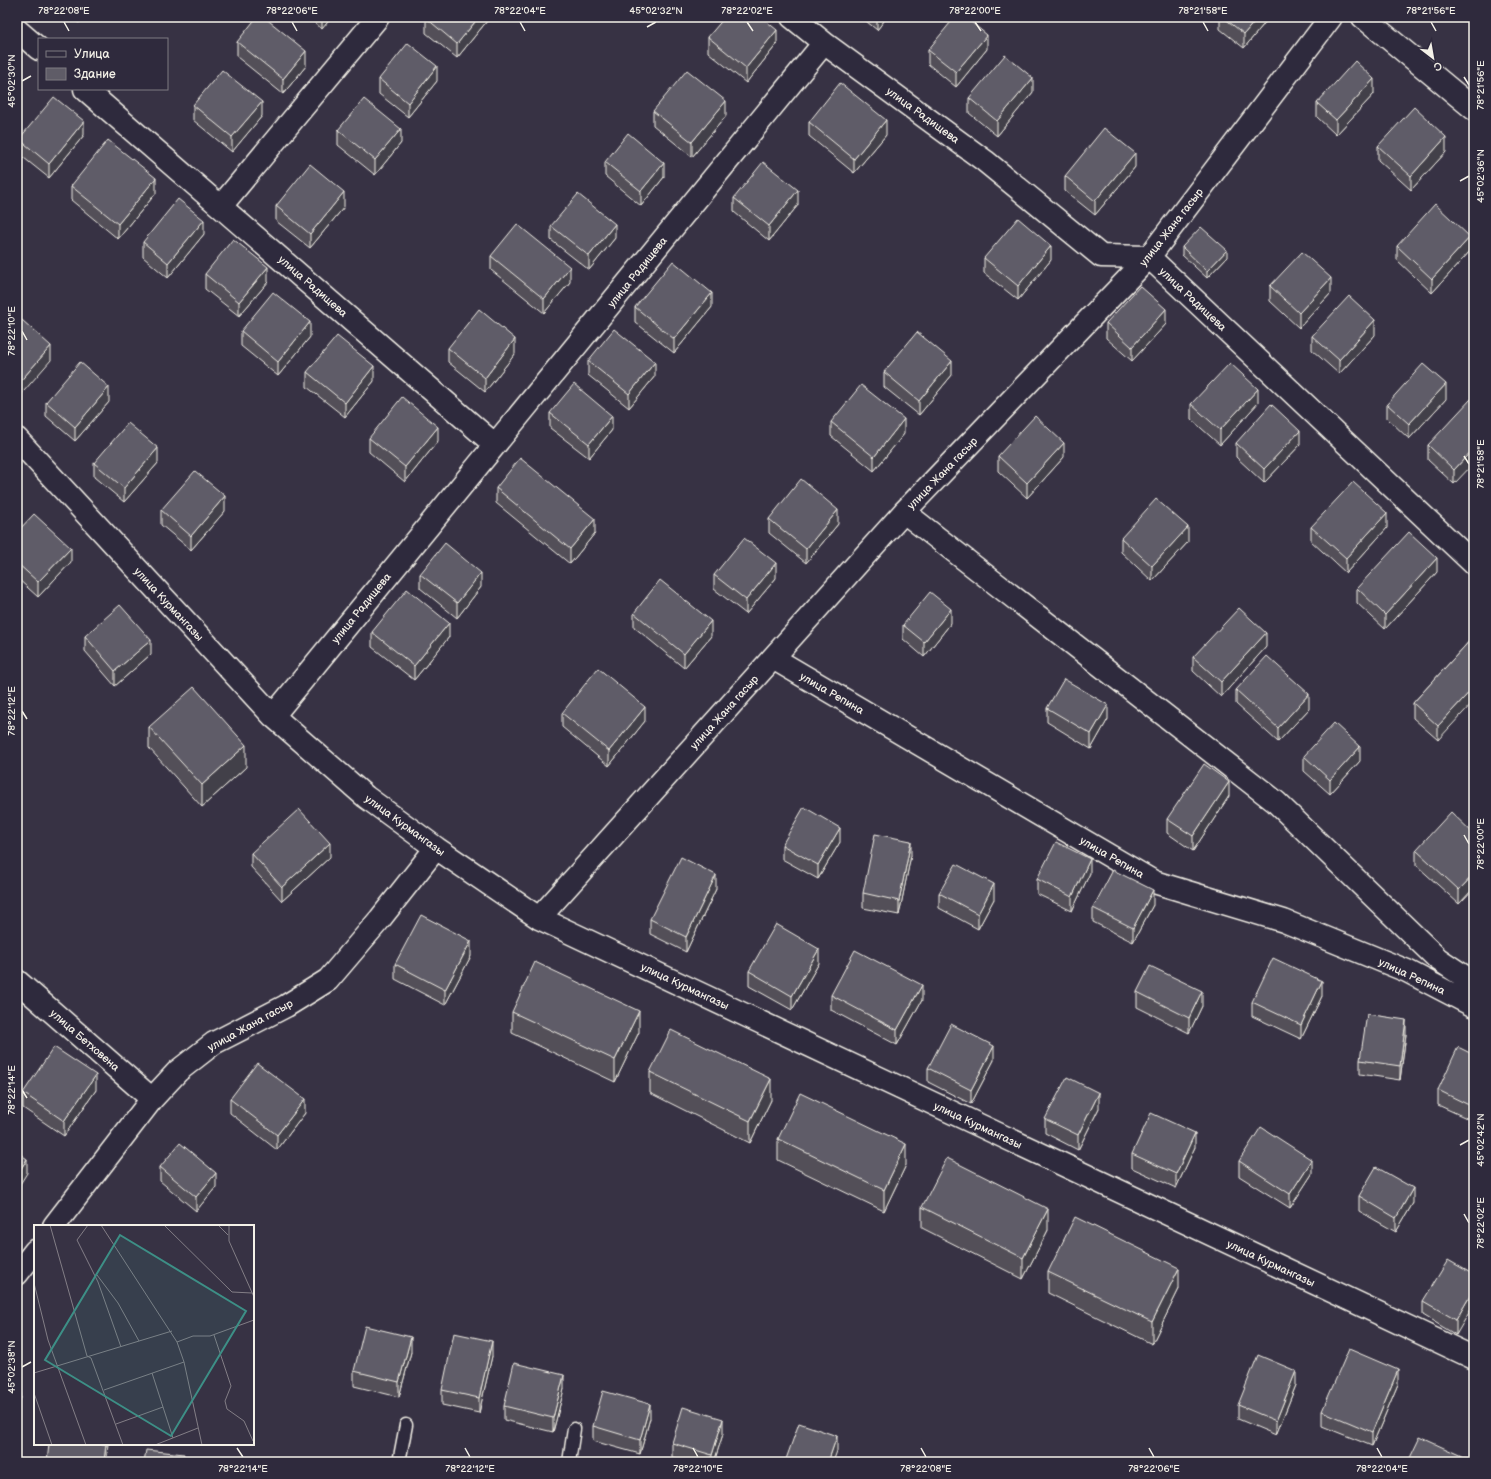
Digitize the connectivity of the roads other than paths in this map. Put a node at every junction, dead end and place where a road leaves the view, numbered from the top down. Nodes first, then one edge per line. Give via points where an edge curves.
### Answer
1 (378, 17) edge
2 (792, 17) edge
3 (1331, 17) edge
4 (1363, 17) edge
5 (17, 30) edge
6 (824, 43) junction
7 (38, 48) edge
8 (86, 90) edge
9 (1474, 109) edge
10 (221, 206) junction
11 (1150, 257) junction
12 (17, 439) edge
13 (495, 445) junction
14 (904, 512) junction
15 (1474, 564) edge
16 (773, 658) junction
17 (273, 716) junction
18 (436, 848) junction
19 (539, 918) junction
20 (17, 981) edge
21 (1474, 983) edge
22 (1474, 1006) edge
23 (152, 1098) junction
24 (55, 1225) edge
25 (34, 1252) edge
26 (17, 1274) edge
27 (1474, 1358) edge
28 (406, 1425) dead end
29 (574, 1429) dead end
30 (398, 1462) edge
31 (569, 1462) edge

1 - 10 street
2 - 6 street, улица Радищева
3 - 11 street, улица Жана гасыр
4 - 9 street
5 - 7 street
6 - 11 street, улица Радищева via 985,161 1101,256
6 - 13 street, улица Радищева
8 - 10 street, улица Радищева
10 - 13 street, улица Радищева
11 - 14 street, улица Жана гасыр
11 - 15 street, улица Радищева
12 - 17 street, улица Курмангазы
13 - 17 street, улица Радищева
14 - 16 street, улица Жана гасыр
14 - 21 street via 1276,802 1438,959
16 - 19 street, улица Жана гасыр
16 - 22 street, улица Репина via 1154,882 1284,921 1407,971
17 - 18 street, улица Курмангазы via 366,797
18 - 19 street, улица Курмангазы
18 - 23 street, улица Жана гасыр via 328,980 286,1006 214,1043 178,1070
19 - 27 street, улица Курмангазы
20 - 23 street, улица Бетховена
23 - 24 street, улица Жана гасыр
25 - 26 street
28 - 30 lane
29 - 31 lane

